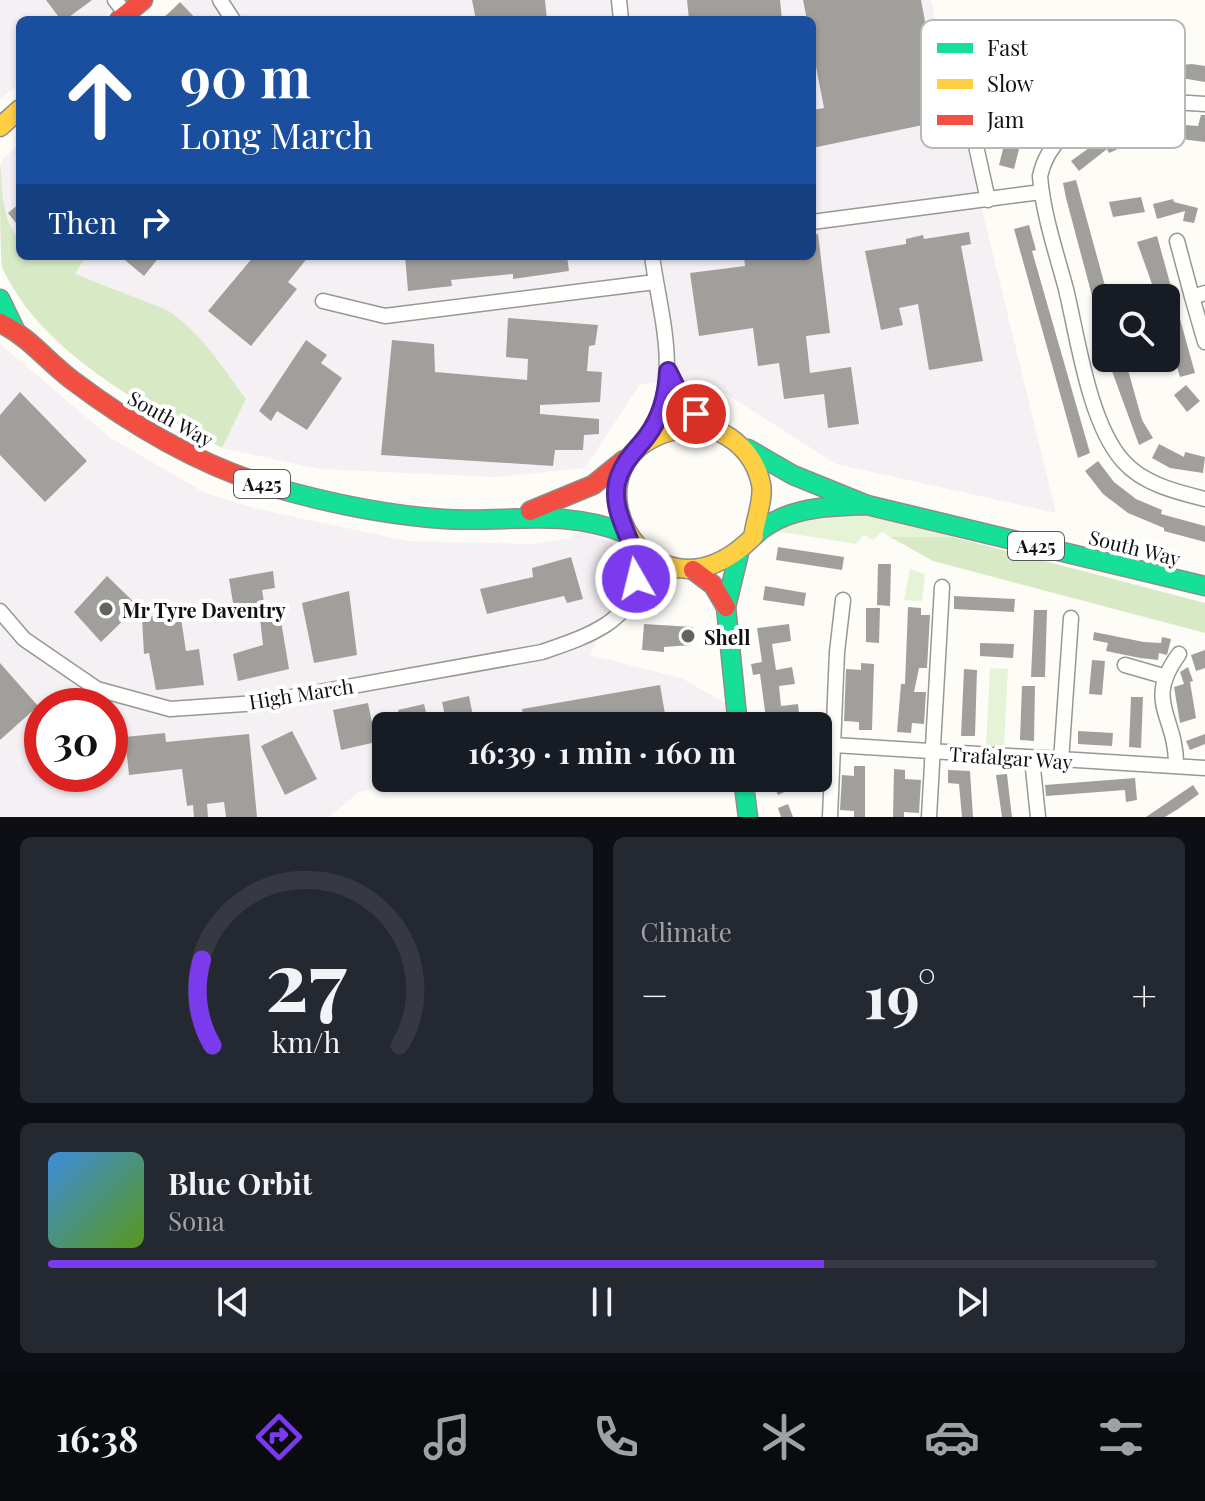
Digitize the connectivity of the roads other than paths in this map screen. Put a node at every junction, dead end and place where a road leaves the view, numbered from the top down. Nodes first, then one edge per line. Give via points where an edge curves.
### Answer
1 (143, 0) edge
2 (120, 11) edge
3 (1185, 103) edge
4 (1205, 104) edge
5 (16, 113) edge
6 (0, 127) edge
7 (976, 148) edge
8 (1050, 148) edge
9 (1041, 192) junction
10 (988, 200) junction
11 (816, 222) edge
12 (1177, 241) dead end
13 (652, 260) edge
14 (655, 282) junction
15 (1199, 295) edge
16 (0, 299) edge
17 (323, 301) dead end
18 (7, 326) edge
19 (1205, 342) edge
20 (668, 371) junction
21 (716, 429) junction
22 (645, 439) junction
23 (738, 443) junction
24 (631, 453) junction
25 (1205, 499) edge
26 (867, 505) junction
27 (519, 515) junction
28 (754, 532) junction
29 (629, 538) junction
30 (740, 549) junction
31 (686, 570) junction
32 (1205, 586) edge
33 (942, 587) dead end
34 (843, 600) dead end
35 (726, 607) junction
36 (0, 611) edge
37 (620, 613) junction
38 (1071, 618) dead end
39 (1179, 654) dead end
40 (1125, 665) dead end
41 (1163, 676) junction
42 (737, 712) edge
43 (829, 712) edge
44 (832, 745) edge
45 (933, 752) junction
46 (1032, 759) junction
47 (1061, 761) junction
48 (1176, 766) junction
49 (1205, 768) edge
50 (745, 792) edge
51 (828, 792) edge
52 (748, 817) edge
53 (830, 817) edge
54 (929, 817) edge
55 (1038, 817) edge

1 - 2 main road
3 - 4 street
5 - 6 main road
7 - 10 street
8 - 9 street
9 - 10 street
9 - 25 street via 1108,440 1139,474 1174,492
10 - 11 street
12 - 15 street
13 - 14 street
14 - 17 street via 385,316
14 - 20 street
15 - 19 street
16 - 18 main road, South Way / A425
18 - 27 main road, South Way / A425 via 103,405 235,476 366,511 447,519
20 - 21 street via 688,405
20 - 22 street via 662,410
21 - 22 main road via 679,425
21 - 23 main road
22 - 24 main road
23 - 26 main road, South Way / A425 via 793,475
23 - 28 main road via 755,466 762,494
24 - 27 main road, South Way / A425 via 593,485
24 - 29 main road via 617,484 616,501
26 - 28 main road, South Way / A425 via 814,508
26 - 32 main road, South Way / A425
27 - 29 main road, South Way / A425 via 586,517
28 - 30 main road
29 - 31 main road via 653,561
29 - 37 street via 637,559 636,579
30 - 31 main road via 718,564
30 - 35 main road
31 - 35 main road via 713,585
31 - 37 street, High March via 655,578
33 - 45 street
34 - 43 street
35 - 42 main road
36 - 37 street, High March via 24,639 97,689 170,709 258,703 542,652 586,637
38 - 47 street
39 - 41 street
40 - 41 street
41 - 48 street via 1162,705 1175,736
44 - 45 street, Trafalgar Way
45 - 46 street, Trafalgar Way
45 - 54 street
46 - 47 street, Trafalgar Way
46 - 55 street
47 - 48 street, Trafalgar Way
48 - 49 street, Trafalgar Way
50 - 52 main road
51 - 53 street

